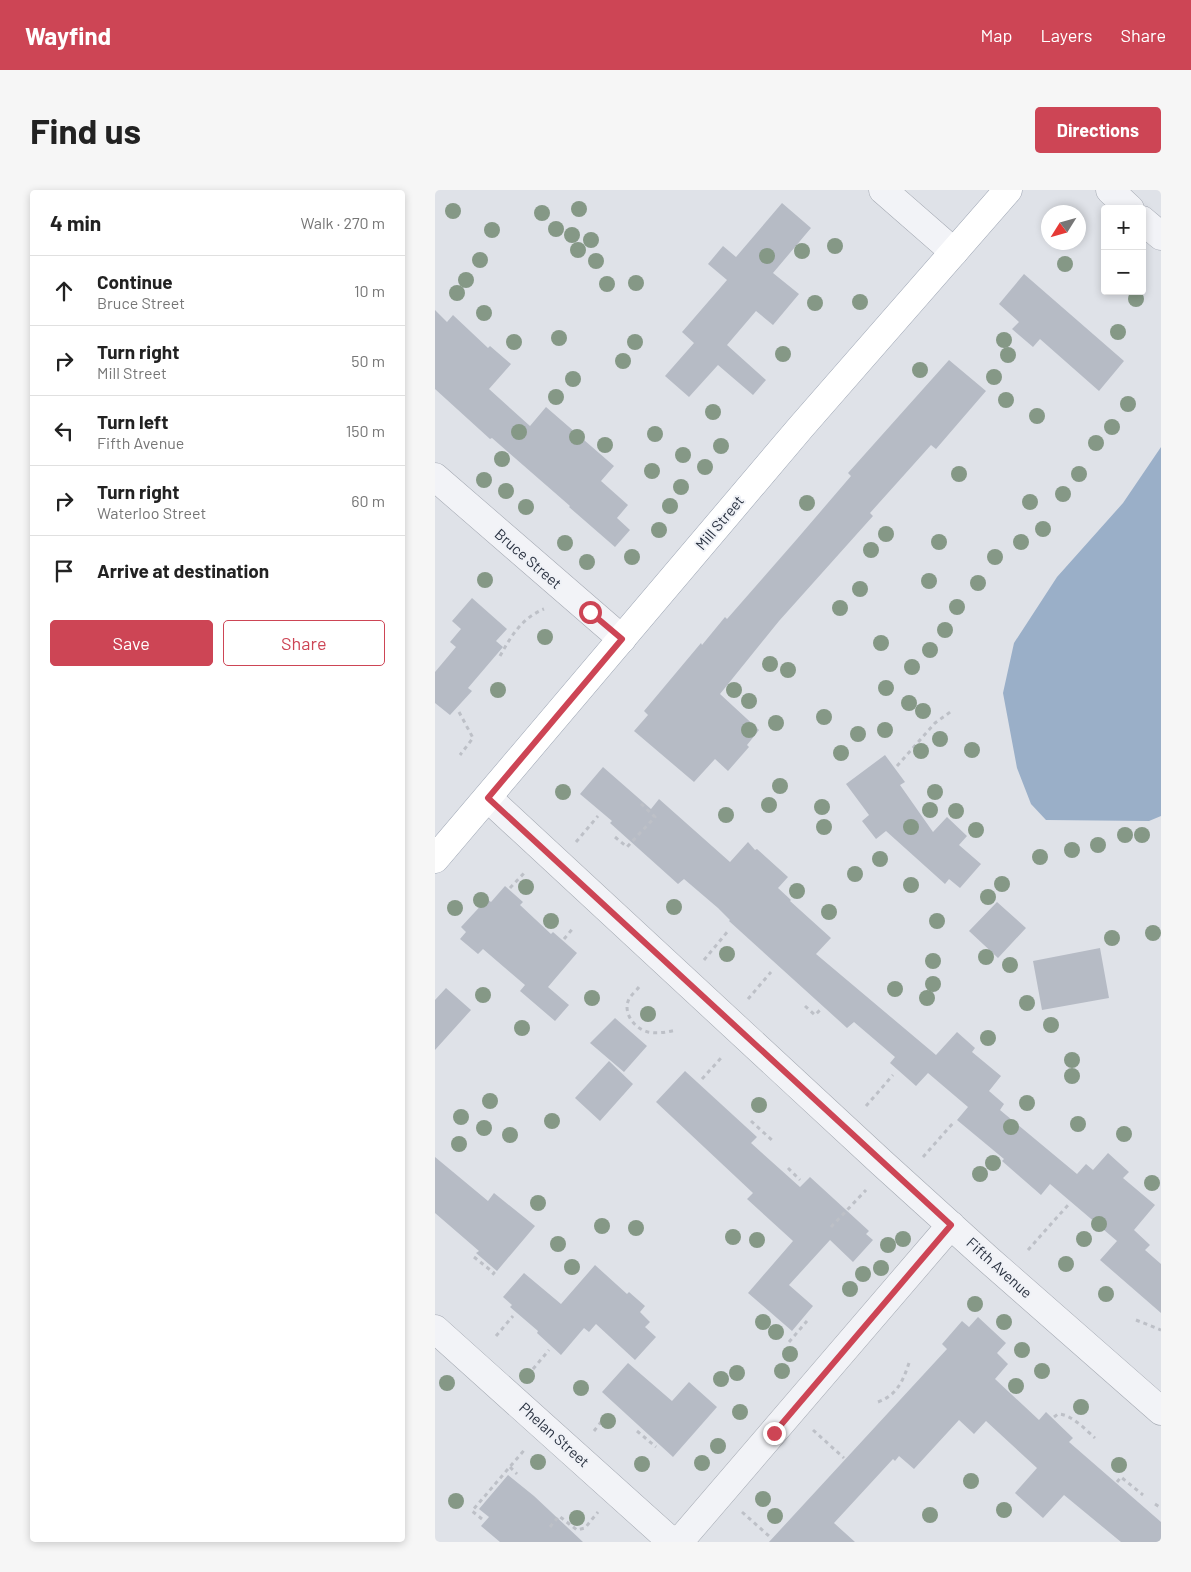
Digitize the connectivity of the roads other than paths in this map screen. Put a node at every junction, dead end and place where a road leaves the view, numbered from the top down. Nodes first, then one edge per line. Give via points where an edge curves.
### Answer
1 (883, 190) edge
2 (1008, 190) edge
3 (1110, 190) edge
4 (1126, 205) edge
5 (1146, 223) edge
6 (1161, 236) edge
7 (954, 252) junction
8 (435, 477) edge
9 (622, 639) junction
10 (488, 798) junction
11 (435, 859) edge
12 (951, 1225) junction
13 (435, 1328) edge
14 (1161, 1410) edge
15 (672, 1542) edge
16 (679, 1542) edge

1 - 7 street
2 - 7 main road, Mill Street
3 - 4 street
5 - 6 street
7 - 9 main road, Mill Street
8 - 9 street, Bruce Street
9 - 10 main road, Mill Street
10 - 11 main road, Mill Street
10 - 12 street, Fifth Avenue
12 - 14 street, Fifth Avenue
12 - 16 street
13 - 15 street, Phelan Street

